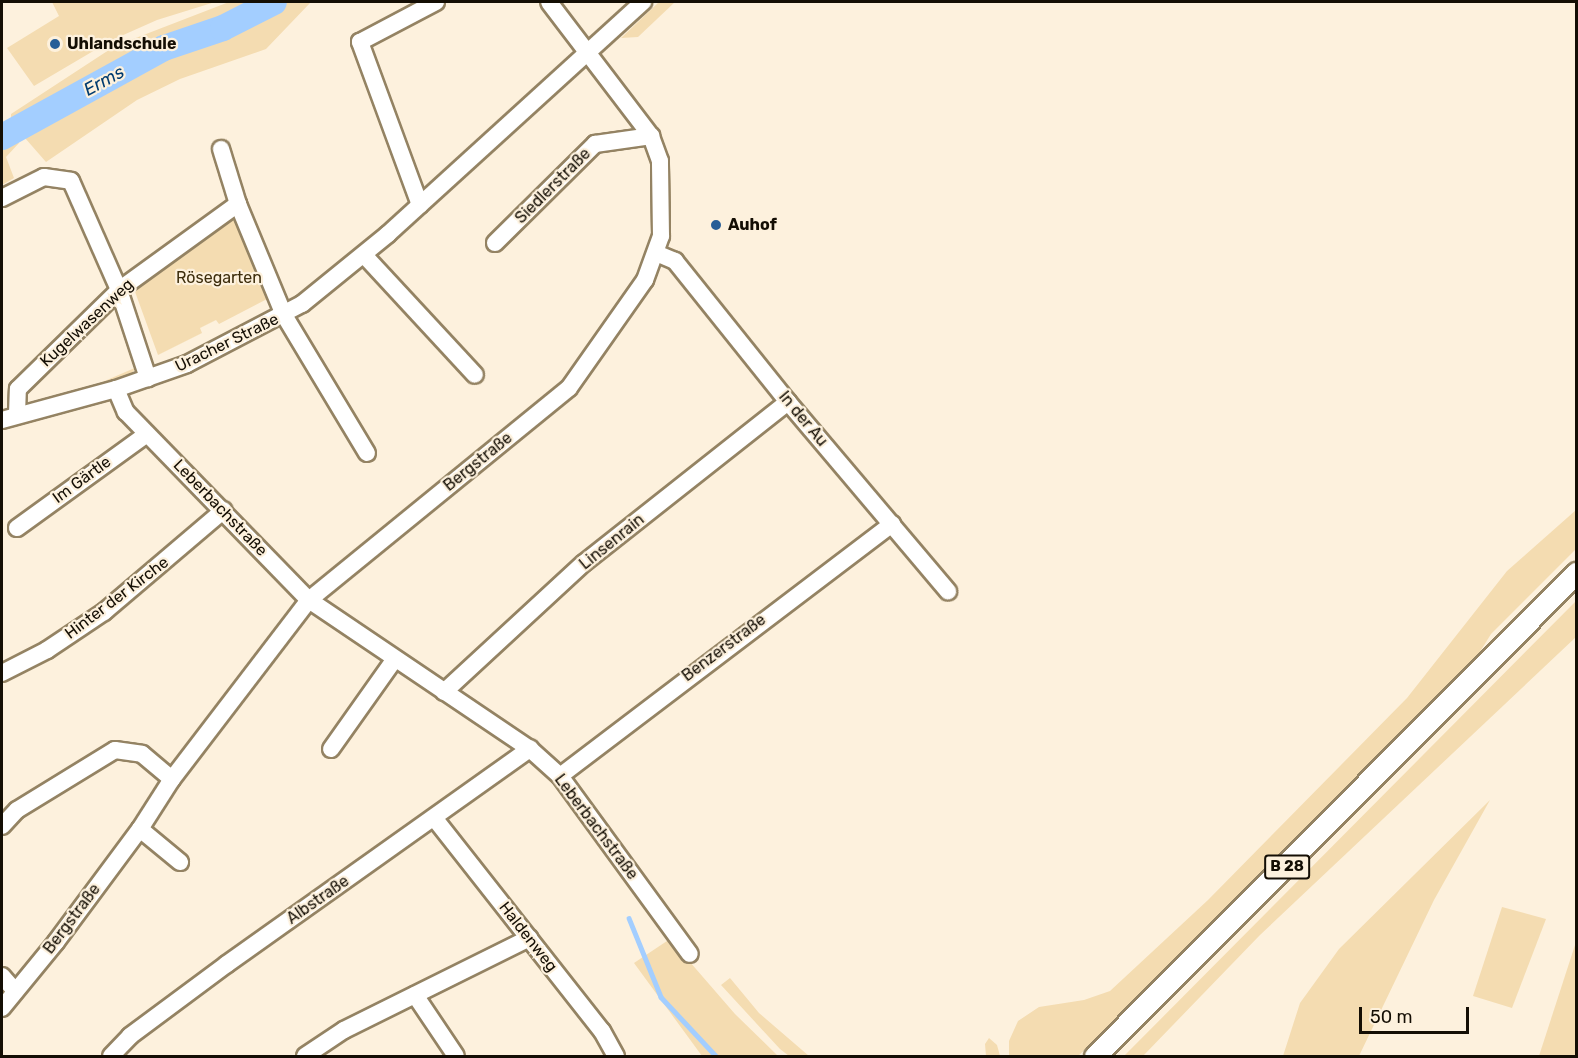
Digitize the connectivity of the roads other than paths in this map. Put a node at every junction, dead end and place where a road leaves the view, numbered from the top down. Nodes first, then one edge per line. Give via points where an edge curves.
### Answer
1 (436, 2) edge
2 (549, 2) edge
3 (643, 2) edge
4 (587, 52) junction
5 (651, 136) junction
6 (221, 148) dead end
7 (2, 198) edge
8 (238, 204) junction
9 (420, 205) junction
10 (495, 243) dead end
11 (656, 253) junction
12 (364, 255) junction
13 (119, 290) junction
14 (284, 315) junction
15 (475, 375) dead end
16 (148, 378) junction
17 (116, 389) junction
18 (788, 402) junction
19 (9, 417) edge
20 (147, 434) junction
21 (367, 453) dead end
22 (224, 510) junction
23 (892, 524) junction
24 (17, 528) dead end
25 (1576, 573) edge
26 (948, 591) dead end
27 (309, 600) junction
28 (394, 660) junction
29 (2, 673) edge
30 (444, 692) junction
31 (331, 749) dead end
32 (530, 749) junction
33 (560, 776) junction
34 (172, 779) junction
35 (435, 819) junction
36 (2, 826) edge
37 (140, 829) junction
38 (180, 862) dead end
39 (529, 938) junction
40 (690, 954) dead end
41 (2, 976) edge
42 (15, 991) junction
43 (415, 995) junction
44 (2, 1008) edge
45 (111, 1056) edge
46 (305, 1056) edge
47 (456, 1056) edge
48 (616, 1056) edge
49 (1095, 1056) edge

1 - 9 street via 360,42
2 - 4 street, Bergstraße
3 - 4 street, Uracher Straße
4 - 5 street, Bergstraße
4 - 9 street, Uracher Straße
5 - 10 street, Siedlerstraße via 596,144
5 - 11 street, Bergstraße via 662,180 661,236
6 - 8 street
7 - 13 street via 44,177 72,181
8 - 13 street, Kugelwasenweg
8 - 14 street
9 - 12 street, Uracher Straße
11 - 18 street, In der Au via 675,261
11 - 27 street, Bergstraße via 645,280 569,388
12 - 14 street, Uracher Straße
12 - 15 street
13 - 16 street
13 - 19 street, Kugelwasenweg via 18,388
14 - 16 street, Uracher Straße
14 - 21 street
16 - 17 street, Uracher Straße
17 - 19 street, Uracher Straße
17 - 20 street, Leberbachstraße via 126,412
18 - 23 street, In der Au
18 - 30 street, Linsenrain via 584,563
20 - 22 street, Leberbachstraße
20 - 24 street, Im Gärtle
22 - 27 street, Leberbachstraße
22 - 29 street, Hinter der Kirche via 104,612 47,650
23 - 26 street, In der Au
23 - 33 street, Benzerstraße
25 - 49 main road, B 28
27 - 28 street, Leberbachstraße
27 - 34 street, Bergstraße
28 - 30 street, Leberbachstraße
28 - 31 street
30 - 32 street, Leberbachstraße
32 - 33 street, Leberbachstraße
32 - 35 street, Albstraße
33 - 40 street, Leberbachstraße
34 - 36 street via 142,754 115,750 17,810
34 - 37 street, Bergstraße
35 - 39 street, Haldenweg
35 - 45 street, Albstraße via 219,970 130,1036
37 - 38 street
37 - 42 street, Bergstraße
39 - 43 street
39 - 48 street, Haldenweg via 602,1031
41 - 42 street
42 - 44 street, Bergstraße
43 - 46 street via 344,1030
43 - 47 street

